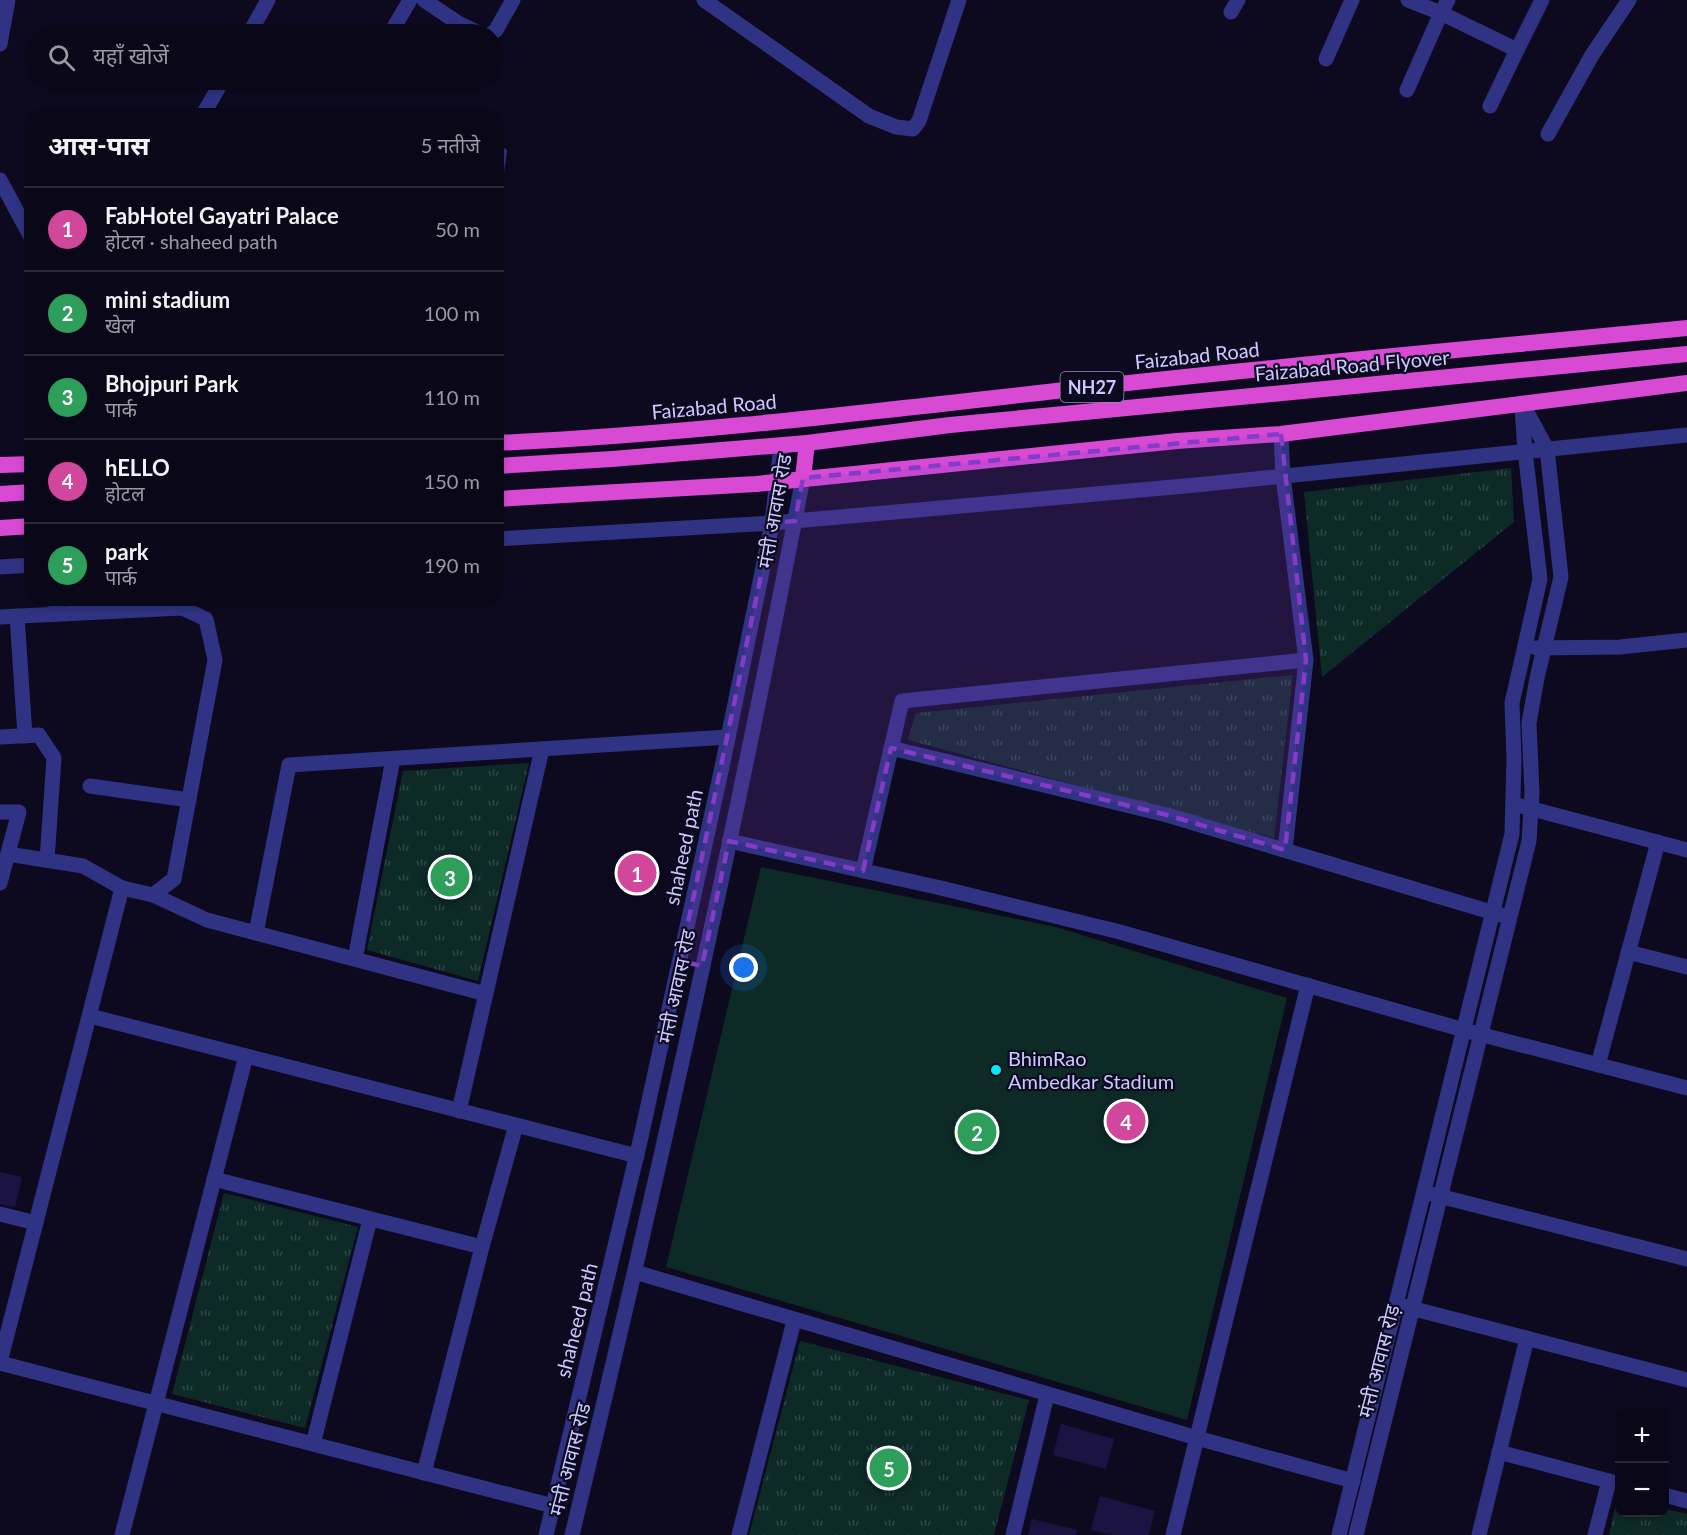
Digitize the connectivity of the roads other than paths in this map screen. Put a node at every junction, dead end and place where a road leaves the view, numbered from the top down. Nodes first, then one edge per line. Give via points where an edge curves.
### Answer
1 (8, 0) edge
2 (268, 0) edge
3 (410, 0) edge
4 (424, 0) edge
5 (513, 0) edge
6 (704, 0) edge
7 (958, 0) edge
8 (1352, 0) edge
9 (1408, 0) edge
10 (1542, 0) edge
11 (1629, 0) edge
12 (1444, 7) edge
13 (255, 24) edge
14 (396, 24) edge
15 (460, 24) edge
16 (499, 24) edge
17 (0, 44) edge
18 (1516, 50) junction
19 (1326, 59) dead end
20 (217, 90) edge
21 (1407, 90) dead end
22 (1490, 106) dead end
23 (207, 108) edge
24 (1548, 134) dead end
25 (0, 180) edge
26 (24, 224) edge
27 (1687, 328) edge
28 (1687, 354) edge
29 (1687, 383) edge
30 (1522, 403) junction
31 (1281, 434) junction
32 (1687, 435) edge
33 (807, 442) junction
34 (504, 443) edge
35 (781, 445) junction
36 (1547, 449) junction
37 (1525, 451) junction
38 (24, 464) edge
39 (504, 464) edge
40 (0, 465) edge
41 (1283, 476) junction
42 (803, 478) junction
43 (776, 481) junction
44 (24, 492) edge
45 (0, 494) edge
46 (504, 498) edge
47 (795, 521) junction
48 (772, 524) junction
49 (24, 526) edge
50 (0, 528) edge
51 (504, 539) edge
52 (24, 566) edge
53 (0, 567) edge
54 (56, 606) edge
55 (56, 614) junction
56 (17, 616) junction
57 (0, 617) edge
58 (1687, 640) edge
59 (1524, 646) junction
60 (1544, 649) junction
61 (1306, 660) junction
62 (25, 736) junction
63 (0, 737) edge
64 (728, 737) junction
65 (891, 748) junction
66 (542, 749) junction
67 (393, 759) junction
68 (90, 786) dead end
69 (189, 800) junction
70 (1513, 803) junction
71 (1531, 808) junction
72 (0, 812) edge
73 (729, 842) junction
74 (1658, 842) junction
75 (1286, 850) junction
76 (1687, 850) edge
77 (8, 854) junction
78 (47, 860) junction
79 (863, 871) junction
80 (0, 884) edge
81 (122, 888) junction
82 (153, 896) junction
83 (1492, 913) junction
84 (1510, 918) junction
85 (256, 933) junction
86 (1628, 952) junction
87 (356, 959) junction
88 (680, 961) junction
89 (702, 966) junction
90 (1687, 967) edge
91 (1308, 985) junction
92 (486, 994) junction
93 (90, 1016) junction
94 (1464, 1030) junction
95 (1481, 1034) junction
96 (246, 1056) junction
97 (1598, 1065) junction
98 (1687, 1088) edge
99 (459, 1111) junction
100 (516, 1125) junction
101 (637, 1156) junction
102 (214, 1179) junction
103 (1425, 1193) junction
104 (1440, 1196) junction
105 (0, 1214) edge
106 (370, 1219) junction
107 (36, 1222) junction
108 (482, 1247) junction
109 (1687, 1259) edge
110 (635, 1272) junction
111 (1397, 1304) junction
112 (1412, 1308) junction
113 (794, 1321) junction
114 (1527, 1338) junction
115 (0, 1363) edge
116 (1687, 1380) edge
117 (1047, 1395) junction
118 (156, 1404) junction
119 (1197, 1438) junction
120 (313, 1444) junction
121 (1499, 1452) junction
122 (424, 1473) junction
123 (1353, 1480) junction
124 (1614, 1483) edge
125 (1669, 1496) edge
126 (1687, 1501) edge
127 (553, 1506) junction
128 (122, 1535) edge
129 (546, 1535) edge
130 (572, 1535) edge
131 (740, 1535) edge
132 (1013, 1535) edge
133 (1173, 1535) edge
134 (1339, 1535) edge
135 (1356, 1535) edge
136 (1479, 1535) edge
137 (1595, 1535) edge

1 - 17 street
2 - 13 street
3 - 14 street
4 - 15 street
5 - 16 street
6 - 7 street via 869,116 896,127 914,129
8 - 19 street
9 - 12 street
10 - 18 street
11 - 24 street via 1592,55
12 - 18 street
12 - 21 street
18 - 22 street
20 - 23 street
25 - 26 street
27 - 34 highway, Faizabad Road / NH27 via 783,422
28 - 33 highway, Faizabad Road Flyover / NH27
29 - 30 highway
30 - 31 highway
30 - 36 street
30 - 37 street
31 - 41 street
31 - 42 highway
32 - 36 street
33 - 35 highway
33 - 42 highway, मंत्ती आवास रोड
35 - 39 highway
35 - 43 street, shaheed path
36 - 37 street
36 - 60 street, मंत्ती आवास रोड़ via 1561,578
37 - 41 street
37 - 59 street via 1540,579
38 - 40 highway
41 - 47 street
41 - 61 street
42 - 43 highway
42 - 47 street, मंत्ती आवास रोड
43 - 46 highway
43 - 48 street, shaheed path
44 - 45 highway
47 - 48 street
47 - 73 street, मंत्ती आवास रोड
48 - 51 street
48 - 64 street, shaheed path
49 - 50 highway
52 - 53 street
54 - 55 street
55 - 56 street
55 - 69 street via 182,608 206,619 215,660
56 - 57 street
56 - 62 street
58 - 60 street
59 - 60 street
59 - 70 street via 1512,703
60 - 71 street, मंत्ती आवास रोड़ via 1529,723
61 - 65 street via 902,701
61 - 75 street
62 - 63 street
62 - 78 street via 39,735 54,758
64 - 66 street
64 - 88 street, shaheed path
65 - 75 street via 1167,815
65 - 79 street
66 - 67 street
66 - 92 street
67 - 85 street via 289,765
67 - 87 street
68 - 69 street
69 - 82 street via 174,879
70 - 71 street
70 - 83 street via 1512,834
71 - 74 street
71 - 84 street, मंत्ती आवास रोड़ via 1529,842
72 - 77 street via 19,812
73 - 79 street
73 - 89 street, मंत्ती आवास रोड
74 - 76 street
74 - 86 street
75 - 83 street
77 - 78 street
77 - 80 street
78 - 81 street via 83,867
79 - 91 street via 1120,932
81 - 82 street
81 - 93 street
82 - 85 street via 207,920
83 - 84 street
83 - 94 street
84 - 95 street, मंत्ती आवास रोड़
85 - 87 street
86 - 90 street
86 - 97 street
87 - 92 street
88 - 89 street
88 - 101 street, shaheed path
89 - 110 street, मंत्ती आवास रोड
91 - 94 street
91 - 119 street
92 - 99 street
93 - 96 street
93 - 107 street
94 - 95 street
94 - 103 street
95 - 97 street
95 - 104 street, मंत्ती आवास रोड़
96 - 99 street
96 - 102 street
97 - 98 street
99 - 100 street
100 - 101 street
100 - 108 street
101 - 127 street, shaheed path
102 - 106 street
102 - 118 street
103 - 104 street
103 - 111 street
104 - 109 street
104 - 112 street, मंत्ती आवास रोड़
105 - 107 street
106 - 108 street
106 - 120 street
107 - 115 street
108 - 122 street
110 - 113 street
110 - 130 street, मंत्ती आवास रोड
111 - 112 street
111 - 123 street
112 - 114 street
112 - 135 street, मंत्ती आवास रोड़
113 - 117 street
113 - 131 street
114 - 116 street
114 - 121 street
115 - 118 street
117 - 119 street
117 - 132 street
118 - 120 street
118 - 128 street
119 - 123 street
119 - 133 street
120 - 122 street
121 - 124 street
121 - 136 street
122 - 127 street
123 - 134 street
124 - 137 street
125 - 126 street
127 - 129 street, shaheed path

